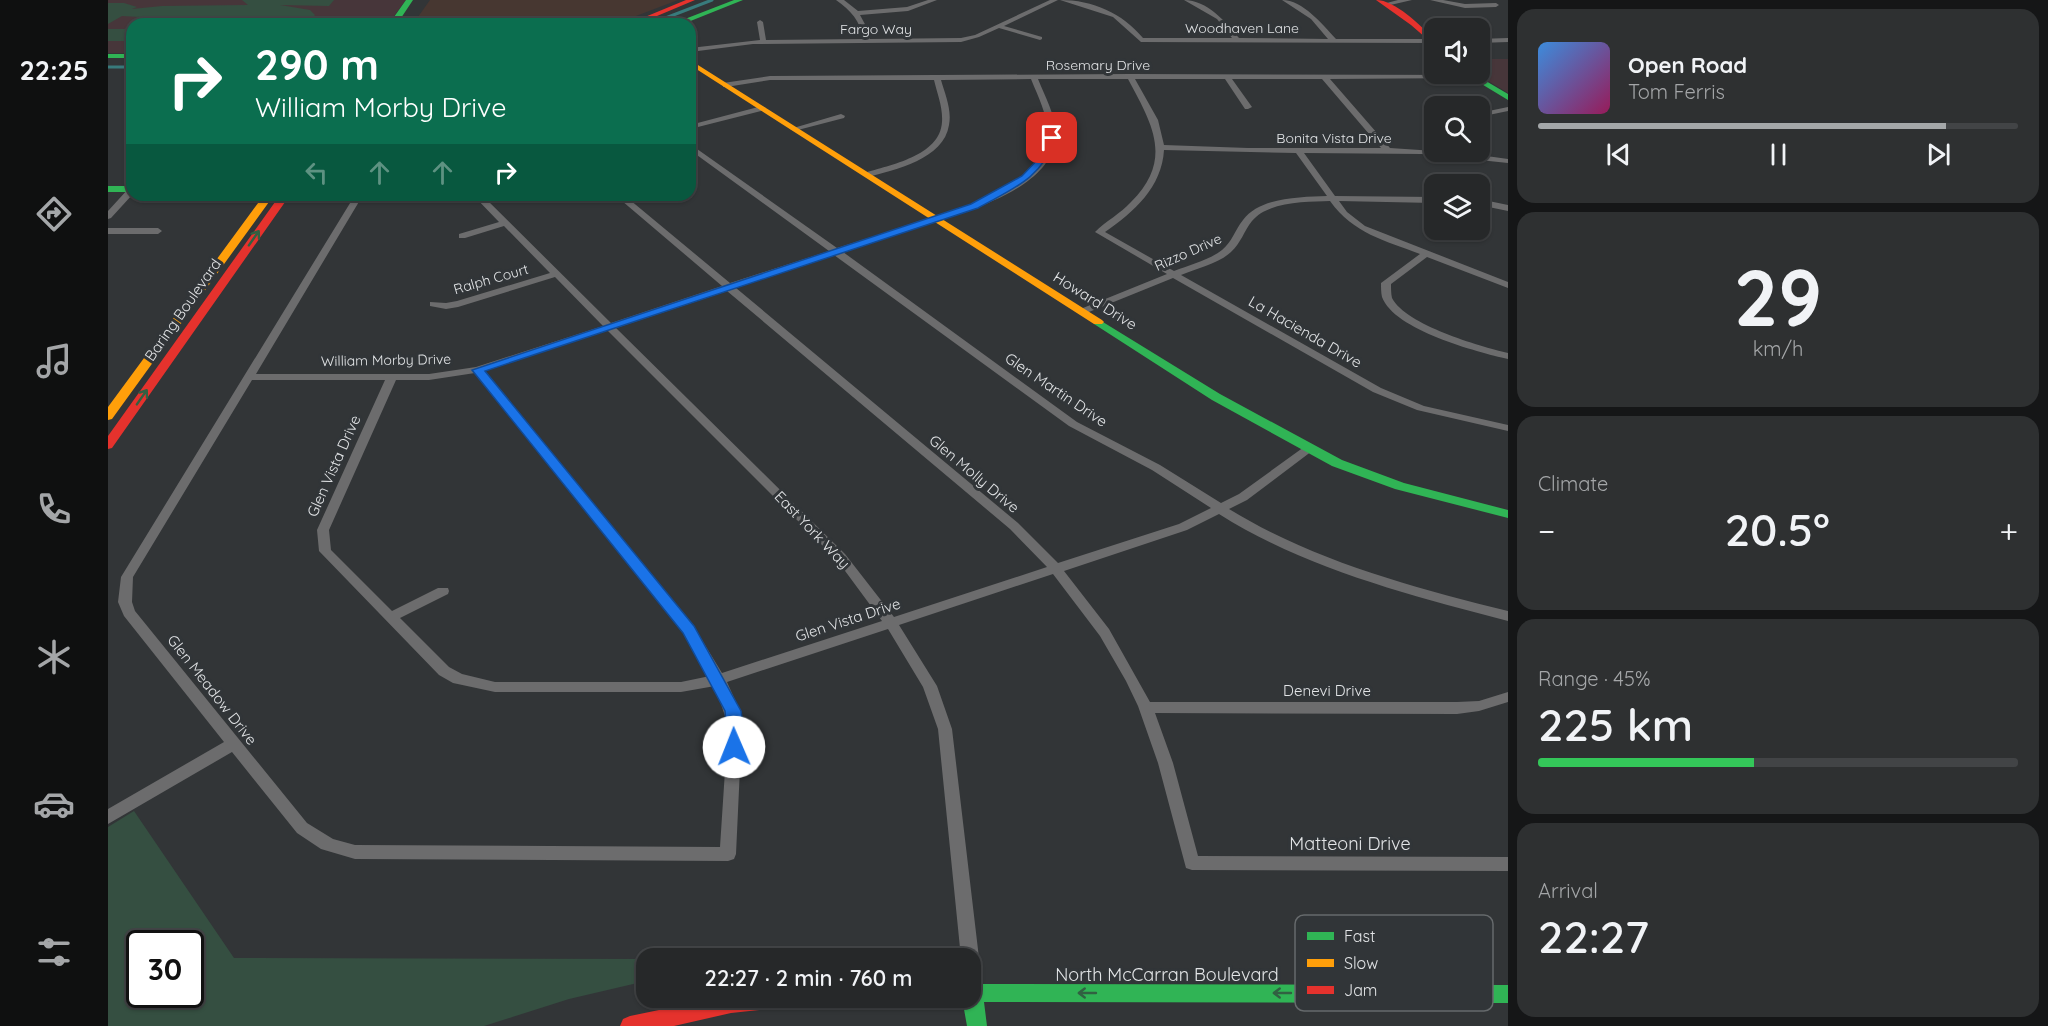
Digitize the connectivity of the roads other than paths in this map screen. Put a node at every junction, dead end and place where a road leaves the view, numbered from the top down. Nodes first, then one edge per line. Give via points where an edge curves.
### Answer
1 (410, 0) edge
2 (423, 0) edge
3 (692, 0) edge
4 (740, 0) edge
5 (839, 0) edge
6 (934, 0) edge
7 (1054, 0) edge
8 (1063, 0) edge
9 (1187, 0) edge
10 (1285, 0) edge
11 (1409, 0) edge
12 (1433, 0) edge
13 (1382, 2) edge
14 (1496, 5) dead end
15 (856, 13) junction
16 (397, 18) edge
17 (411, 18) edge
18 (647, 18) edge
19 (692, 18) edge
20 (760, 22) dead end
21 (998, 27) junction
22 (1424, 32) edge
23 (1040, 38) dead end
24 (1237, 40) junction
25 (1490, 40) edge
26 (1508, 40) edge
27 (867, 41) junction
28 (1334, 41) junction
29 (1424, 41) edge
30 (764, 42) junction
31 (696, 49) edge
32 (108, 56) edge
33 (126, 56) edge
34 (108, 61) edge
35 (126, 61) edge
36 (696, 66) edge
37 (1424, 75) edge
38 (1130, 76) junction
39 (1227, 76) junction
40 (1324, 76) junction
41 (937, 77) junction
42 (1034, 77) junction
43 (1486, 84) edge
44 (726, 85) junction
45 (1508, 98) edge
46 (1248, 107) dead end
47 (762, 108) junction
48 (1508, 109) edge
49 (1490, 113) edge
50 (841, 116) dead end
51 (696, 125) edge
52 (794, 129) junction
53 (1161, 147) junction
54 (696, 150) edge
55 (1299, 152) junction
56 (1388, 152) junction
57 (1508, 161) edge
58 (867, 175) junction
59 (108, 189) edge
60 (126, 190) edge
61 (126, 196) edge
62 (1333, 200) junction
63 (1424, 200) edge
64 (265, 201) edge
65 (281, 201) edge
66 (355, 201) edge
67 (483, 201) edge
68 (626, 201) edge
69 (1490, 204) edge
70 (1508, 208) edge
71 (108, 216) edge
72 (936, 219) junction
73 (506, 223) junction
74 (108, 231) edge
75 (158, 231) dead end
76 (462, 236) dead end
77 (836, 252) junction
78 (1425, 254) junction
79 (556, 274) junction
80 (1174, 275) junction
81 (1508, 285) edge
82 (729, 288) junction
83 (433, 304) dead end
84 (1082, 312) junction
85 (610, 327) junction
86 (1508, 356) edge
87 (478, 370) junction
88 (249, 377) junction
89 (392, 377) junction
90 (108, 416) edge
91 (1508, 428) edge
92 (108, 445) edge
93 (1308, 449) junction
94 (1220, 510) junction
95 (1508, 513) edge
96 (1055, 569) junction
97 (443, 591) dead end
98 (1508, 616) edge
99 (391, 617) junction
100 (891, 623) junction
101 (717, 680) junction
102 (1508, 697) edge
103 (1145, 707) junction
104 (233, 744) junction
105 (108, 817) edge
106 (1192, 863) joint
107 (1508, 864) edge
108 (968, 948) edge
109 (981, 993) edge
110 (1295, 994) edge
111 (1493, 994) edge
112 (1508, 994) edge
113 (713, 1008) edge
114 (974, 1008) edge
115 (630, 1026) edge
116 (977, 1026) edge

1 - 16 main road
2 - 17 main road
3 - 18 main road
4 - 19 main road
5 - 15 street
6 - 15 street via 908,9
7 - 21 street, Fargo Way
8 - 24 street, Woodhaven Lane via 1121,18 1141,40
9 - 24 street via 1218,18
10 - 28 street via 1313,18
11 - 13 street
12 - 14 street via 1465,6
13 - 22 main road
15 - 27 street
20 - 30 street
21 - 23 street
21 - 27 street, Fargo Way via 961,40
24 - 28 street, Woodhaven Lane
25 - 26 street
27 - 30 street, Fargo Way
28 - 29 street, Woodhaven Lane
30 - 31 street, Fargo Way
32 - 33 main road
34 - 35 main road
36 - 44 main road, Howard Drive
37 - 40 street, Rosemary Drive
38 - 39 street, Rosemary Drive
38 - 42 street, Rosemary Drive
38 - 53 street via 1156,124
39 - 40 street, Rosemary Drive
39 - 46 street
40 - 56 street
41 - 42 street, Rosemary Drive
41 - 44 street, Rosemary Drive via 770,78
41 - 58 street via 946,125 940,139 915,158
42 - 72 street, William Morby Drive via 1052,128 1044,158 1011,188
43 - 45 main road
44 - 47 main road, Howard Drive
47 - 51 street
47 - 52 main road, Howard Drive
48 - 49 street
50 - 52 street
52 - 58 main road, Howard Drive
53 - 55 street, Bonita Vista Drive
53 - 80 street, La Hacienda Drive via 1156,174 1142,197 1099,232
54 - 77 street, Glen Martin Drive
55 - 56 street, Bonita Vista Drive
55 - 62 street
56 - 57 street, Bonita Vista Drive via 1445,153
58 - 72 main road, Howard Drive
59 - 60 main road
61 - 71 street
62 - 63 street, Rizzo Drive
62 - 78 street via 1362,228
62 - 80 street, Rizzo Drive via 1263,208 1248,219 1229,250
64 - 90 main road, Baring Boulevard
92 -> 65 main road, Baring Boulevard
66 - 88 street, Glen Meadow Drive
67 - 73 street, East York Way
68 - 82 street, Glen Molly Drive
69 - 70 street
72 - 77 street, William Morby Drive
72 - 84 main road, Howard Drive
73 - 76 street
73 - 79 street, East York Way
74 - 75 street
77 - 82 street, William Morby Drive
77 - 94 street, Glen Martin Drive via 1073,424 1141,458
78 - 81 street
78 - 86 street via 1386,283 1384,295 1388,302 1416,323 1478,349
79 - 83 street, Ralph Court via 458,304
79 - 85 street, East York Way
80 - 84 street, Rizzo Drive
80 - 91 street, La Hacienda Drive via 1377,390 1421,408
82 - 85 street, William Morby Drive
82 - 96 street, Glen Molly Drive via 1014,526
84 - 93 main road, Howard Drive via 1216,397
85 - 87 street, William Morby Drive
85 - 100 street, East York Way via 841,557
87 - 89 street, William Morby Drive
87 - 101 street via 689,630
88 - 89 street, William Morby Drive
88 - 104 street, Glen Meadow Drive via 127,578 124,590 129,613
89 - 99 street, Glen Vista Drive via 323,530 322,541 325,552
93 - 94 street, Glen Vista Drive
93 - 95 main road, Howard Drive via 1405,488
94 - 96 street, Glen Vista Drive via 1183,527
94 - 98 street, Glen Martin Drive via 1340,567 1431,597
96 - 100 street, Glen Vista Drive
96 - 103 street, Glen Molly Drive via 1106,634
97 - 99 street
99 - 101 street, Glen Vista Drive via 444,671 476,685 681,687
100 - 101 street, Glen Vista Drive
100 - 108 street, East York Way via 930,686 945,729
101 - 104 street, Glen Meadow Drive via 733,711 735,725 728,854 355,852 334,848 302,828
102 - 103 street, Denevi Drive via 1457,708
103 - 106 street, Glen Molly Drive via 1159,742
104 - 105 street
106 - 107 street, Matteoni Drive
110 -> 109 main road, North McCarran Boulevard
112 -> 111 main road, North McCarran Boulevard
113 - 115 main road
114 - 116 main road

